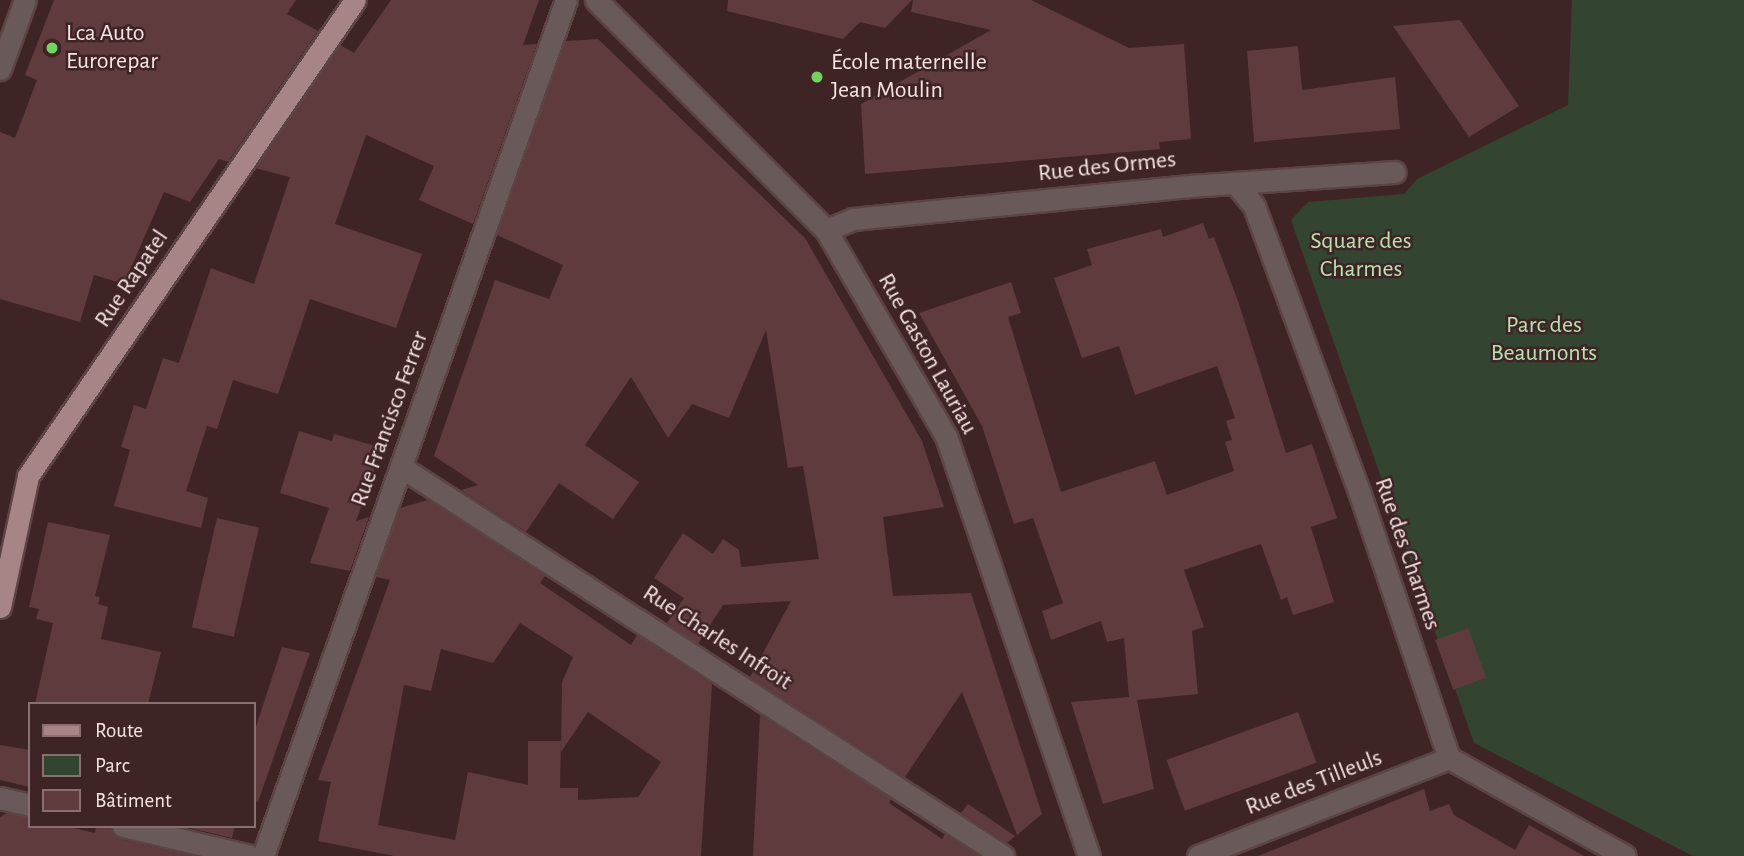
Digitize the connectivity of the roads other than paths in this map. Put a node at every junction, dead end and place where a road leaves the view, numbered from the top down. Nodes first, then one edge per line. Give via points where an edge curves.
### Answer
1 (25, 0) edge
2 (355, 0) edge
3 (566, 0) edge
4 (596, 0) edge
5 (0, 69) edge
6 (1395, 172) dead end
7 (1235, 183) junction
8 (826, 230) junction
9 (401, 467) junction
10 (0, 607) edge
11 (1449, 758) junction
12 (0, 798) edge
13 (28, 805) edge
14 (131, 828) edge
15 (250, 856) edge
16 (263, 856) edge
17 (1003, 856) edge
18 (1089, 856) edge
19 (1198, 856) edge
20 (1625, 856) edge

1 - 5 street
2 - 10 main road, Rue Rapatel via 28,476
3 - 9 street, Rue Francisco Ferrer
4 - 8 street, Rue Gaston Lauriau
6 - 7 street, Rue des Ormes
7 - 8 street, Rue des Ormes via 853,219
7 - 11 street, Rue des Charmes via 1254,206 1359,491
8 - 18 street, Rue Gaston Lauriau via 946,436
9 - 16 street, Rue Francisco Ferrer
9 - 17 street, Rue Charles Infroit
11 - 19 street, Rue des Tilleuls
11 - 20 street
12 - 13 street
14 - 15 street

